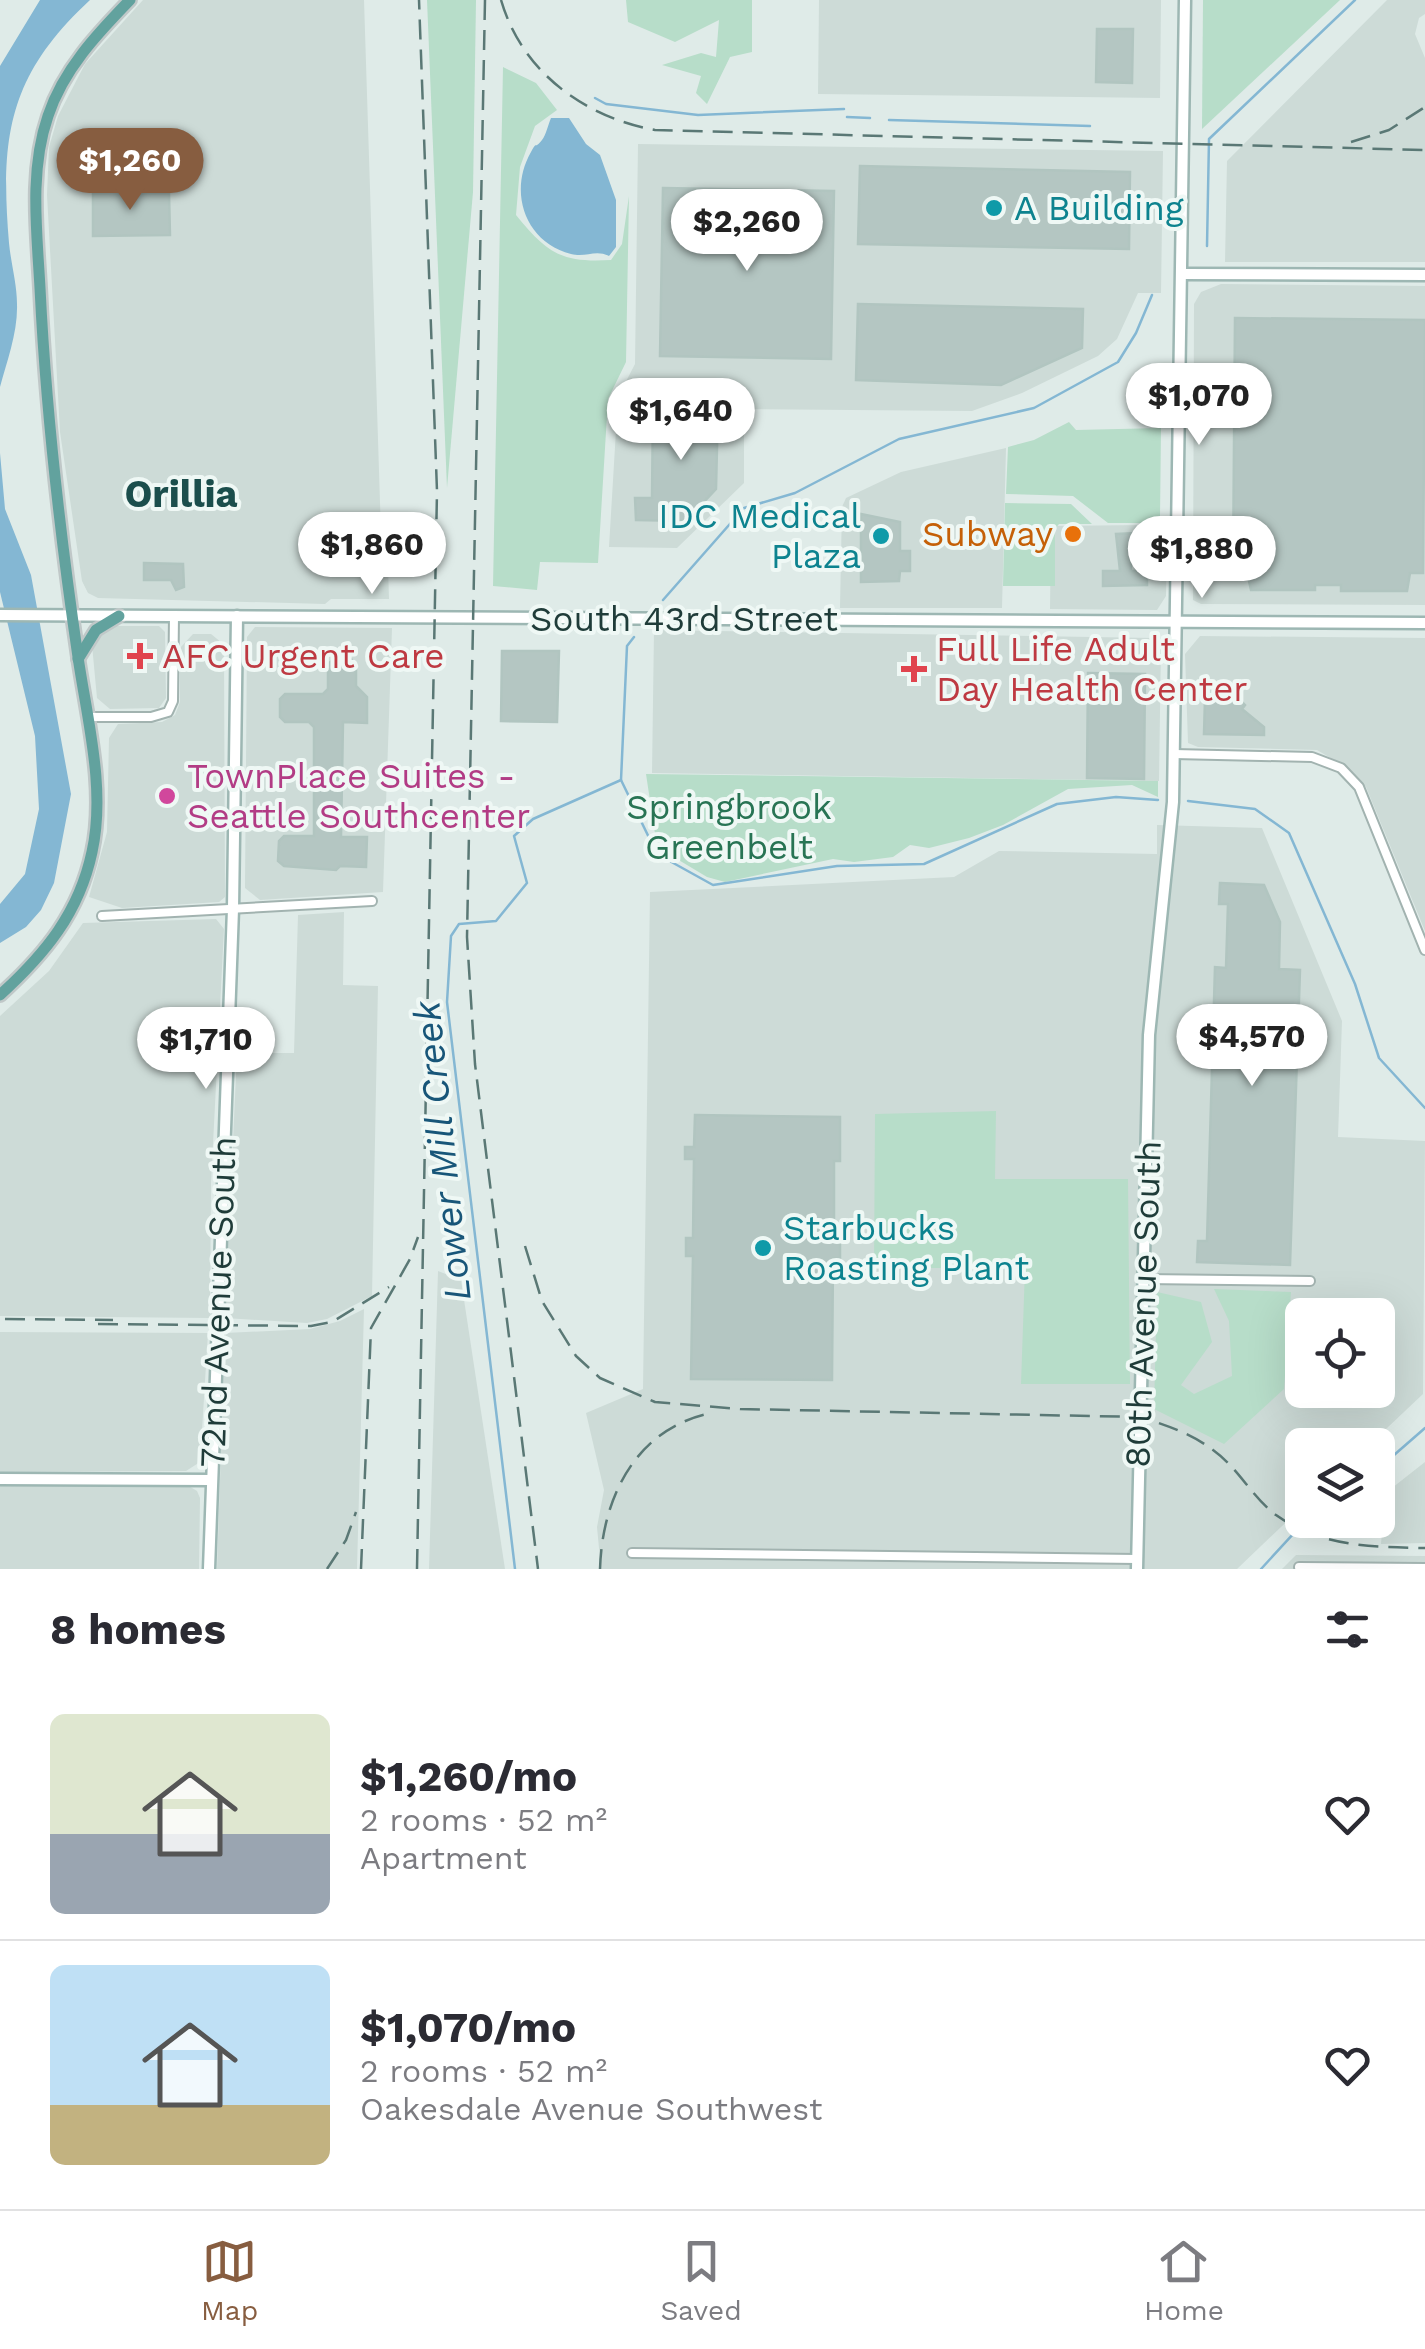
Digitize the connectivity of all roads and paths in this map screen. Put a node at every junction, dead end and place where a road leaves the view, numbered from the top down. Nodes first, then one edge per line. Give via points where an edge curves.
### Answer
1 (130, 0) edge
2 (1185, 0) edge
3 (1183, 274) junction
4 (1425, 274) edge
5 (0, 615) edge
6 (119, 616) junction
7 (174, 616) junction
8 (237, 616) junction
9 (73, 617) junction
10 (1174, 621) junction
11 (1425, 623) edge
12 (78, 659) junction
13 (88, 717) junction
14 (1174, 754) junction
15 (372, 900) dead end
16 (234, 909) junction
17 (102, 916) dead end
18 (1425, 950) edge
19 (0, 995) edge
20 (1144, 1280) junction
21 (1310, 1282) dead end
22 (0, 1479) edge
23 (210, 1480) junction
24 (632, 1553) dead end
25 (1137, 1564) edge
26 (1299, 1568) edge
27 (1425, 1568) edge
28 (209, 1569) edge

1 - 9 main road via 60,88 37,165 44,360
2 - 3 street, 80th Avenue South
3 - 4 street
3 - 10 street, 80th Avenue South
5 - 9 street, South 43rd Street
6 - 7 street, South 43rd Street
6 - 9 street, South 43rd Street
6 - 12 main road via 96,630
7 - 8 street, South 43rd Street
7 - 13 street via 168,712
8 - 10 street, South 43rd Street
8 - 16 street, 72nd Avenue South
9 - 12 main road
10 - 11 street, South 43rd Street
10 - 14 street, 80th Avenue South
12 - 13 main road
13 - 19 main road via 96,833 86,875 48,948
14 - 18 street via 1303,756 1341,768 1358,787
14 - 20 street, 80th Avenue South via 1149,1035
15 - 16 street
16 - 17 street
16 - 23 street, 72nd Avenue South
20 - 21 street
20 - 25 street, 80th Avenue South
22 - 23 street
23 - 28 street, 72nd Avenue South
24 - 25 street
26 - 27 street

